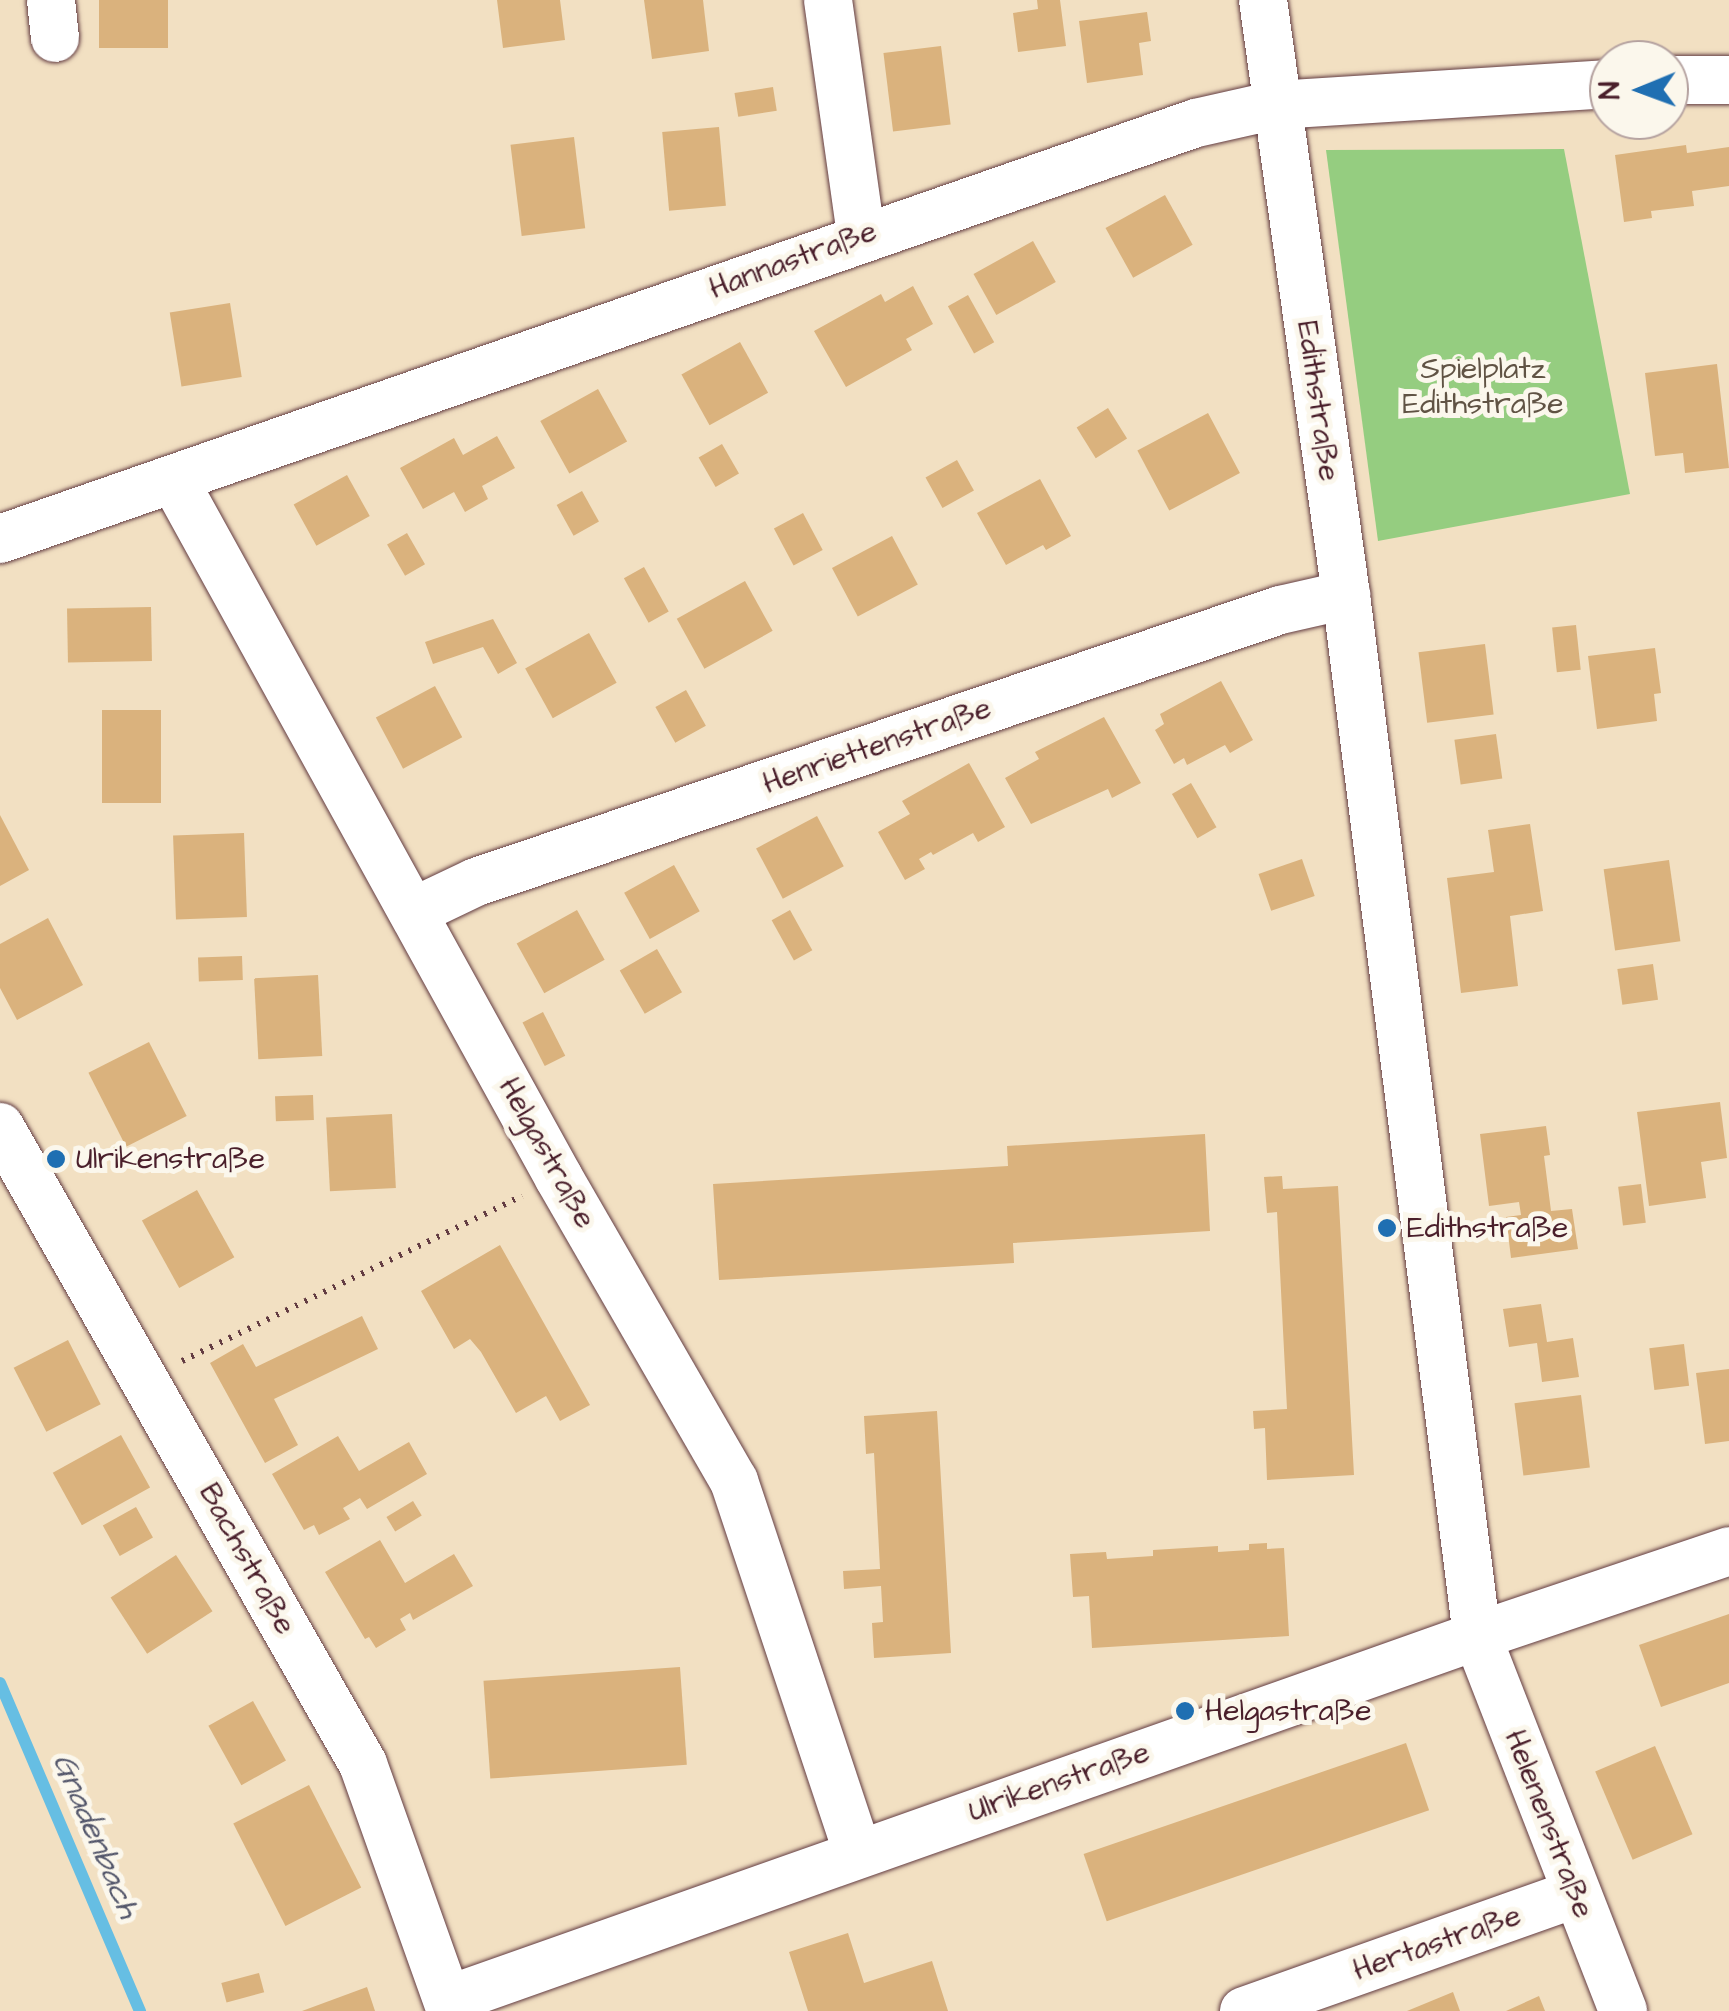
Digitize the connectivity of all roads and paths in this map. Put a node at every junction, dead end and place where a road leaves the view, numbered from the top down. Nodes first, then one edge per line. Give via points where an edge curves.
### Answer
1 (828, 0) edge
2 (1263, 0) edge
3 (1689, 80) edge
4 (1729, 80) edge
5 (1589, 85) edge
6 (1276, 105) junction
7 (860, 236) junction
8 (174, 480) junction
9 (0, 540) edge
10 (1346, 595) junction
11 (413, 912) junction
12 (0, 1126) edge
13 (560, 1178) junction
14 (145, 1379) junction
15 (1729, 1551) edge
16 (1478, 1636) junction
17 (858, 1852) junction
18 (1574, 1894) junction
19 (450, 2005) edge
20 (1244, 2011) edge
21 (1623, 2011) edge

1 - 7 street
2 - 6 street, Edithstraße
3 - 4 street
5 - 6 street, Hannastraße
6 - 7 street, Hannastraße via 1196,123
6 - 10 street, Edithstraße
7 - 8 street, Hannastraße
8 - 9 street, Hannastraße
8 - 11 street, Helgastraße
10 - 11 street, Henriettenstraße via 1280,610 476,882
10 - 16 street, Edithstraße
11 - 13 street, Helgastraße
12 - 14 street, Bachstraße
13 - 14 path
13 - 17 street, Helgastraße via 734,1481
14 - 19 street, Bachstraße via 362,1764
15 - 16 street, Ulrikenstraße
16 - 17 street, Ulrikenstraße
16 - 18 street, Helenenstraße
17 - 19 street, Ulrikenstraße
18 - 20 street, Hertastraße
18 - 21 street, Helenenstraße

